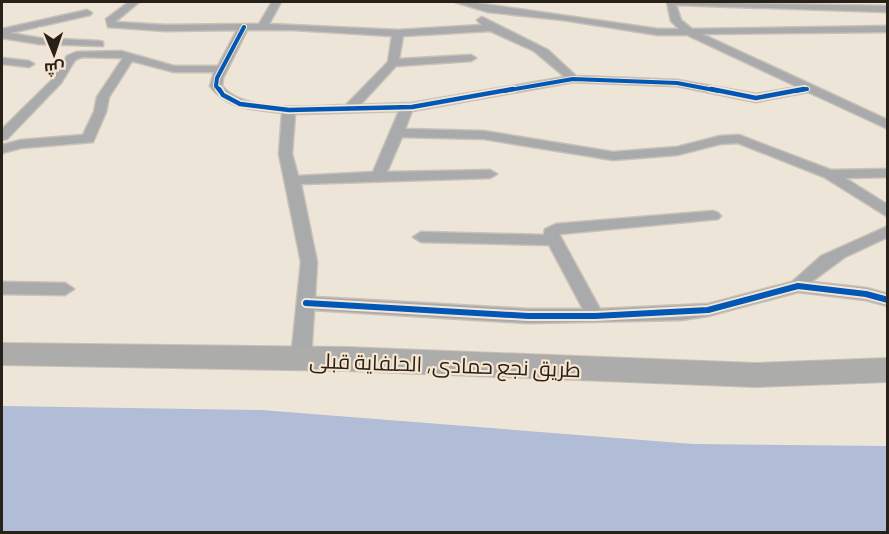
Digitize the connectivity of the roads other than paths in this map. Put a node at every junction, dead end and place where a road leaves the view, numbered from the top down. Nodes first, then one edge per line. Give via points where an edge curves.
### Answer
1 (134, 2) edge
2 (276, 2) edge
3 (460, 2) edge
4 (523, 2) edge
5 (671, 2) edge
6 (884, 2) edge
7 (475, 6) junction
8 (61, 7) dead end
9 (888, 7) edge
10 (87, 13) dead end
11 (530, 13) junction
12 (2, 24) edge
13 (118, 26) junction
14 (244, 27) junction
15 (263, 27) junction
16 (490, 28) junction
17 (888, 29) edge
18 (398, 33) junction
19 (691, 33) junction
20 (2, 34) edge
21 (100, 44) junction
22 (92, 54) junction
23 (130, 56) junction
24 (471, 58) dead end
25 (2, 61) edge
26 (393, 63) junction
27 (30, 64) dead end
28 (222, 69) junction
29 (573, 79) junction
30 (807, 89) junction
31 (407, 107) junction
32 (351, 108) junction
33 (289, 110) junction
34 (888, 125) edge
35 (397, 133) junction
36 (2, 136) edge
37 (2, 149) edge
38 (888, 173) edge
39 (490, 174) dead end
40 (829, 174) junction
41 (378, 176) junction
42 (293, 180) junction
43 (888, 212) edge
44 (712, 216) dead end
45 (888, 231) edge
46 (421, 237) dead end
47 (554, 240) junction
48 (798, 286) junction
49 (2, 288) edge
50 (64, 289) dead end
51 (888, 300) edge
52 (306, 303) junction
53 (595, 316) junction
54 (2, 354) edge
55 (302, 359) junction
56 (888, 370) edge

1 - 13 street via 109,21
2 - 15 street
3 - 7 street
4 - 11 street
5 - 9 street
5 - 19 street via 675,21
6 - 9 street
7 - 11 street
7 - 16 street
8 - 12 street
10 - 20 street
11 - 19 street via 658,32
13 - 14 street
13 - 21 street
14 - 15 street
14 - 28 street
15 - 18 street
16 - 18 street
16 - 29 street via 539,50
17 - 19 street
18 - 26 street
19 - 30 street
20 - 21 street via 39,41
21 - 22 street
22 - 23 street
22 - 36 street via 71,58 57,81
23 - 28 street via 174,69
23 - 37 street via 103,97 88,140
24 - 26 street
25 - 27 street
26 - 32 street
28 - 33 street via 216,86 228,99
29 - 30 street via 677,83 756,98
29 - 31 street
30 - 34 street
31 - 32 street
31 - 35 street
32 - 33 street
33 - 42 street via 285,144 287,168
35 - 40 street via 484,135 613,156 677,151 739,139
35 - 41 street
38 - 40 street
39 - 41 street
40 - 43 street
41 - 42 street
42 - 52 street via 309,262
44 - 47 street via 556,229 551,233
45 - 48 street via 852,246 804,277
46 - 47 street
47 - 53 street
48 - 51 street
48 - 53 street via 681,314
49 - 50 street
52 - 53 street via 528,316
52 - 55 street
54 - 55 main road, طريق نجع حمادى, الحلفاية قبلى
55 - 56 main road, طريق نجع حمادى, الحلفاية قبلى via 755,375

